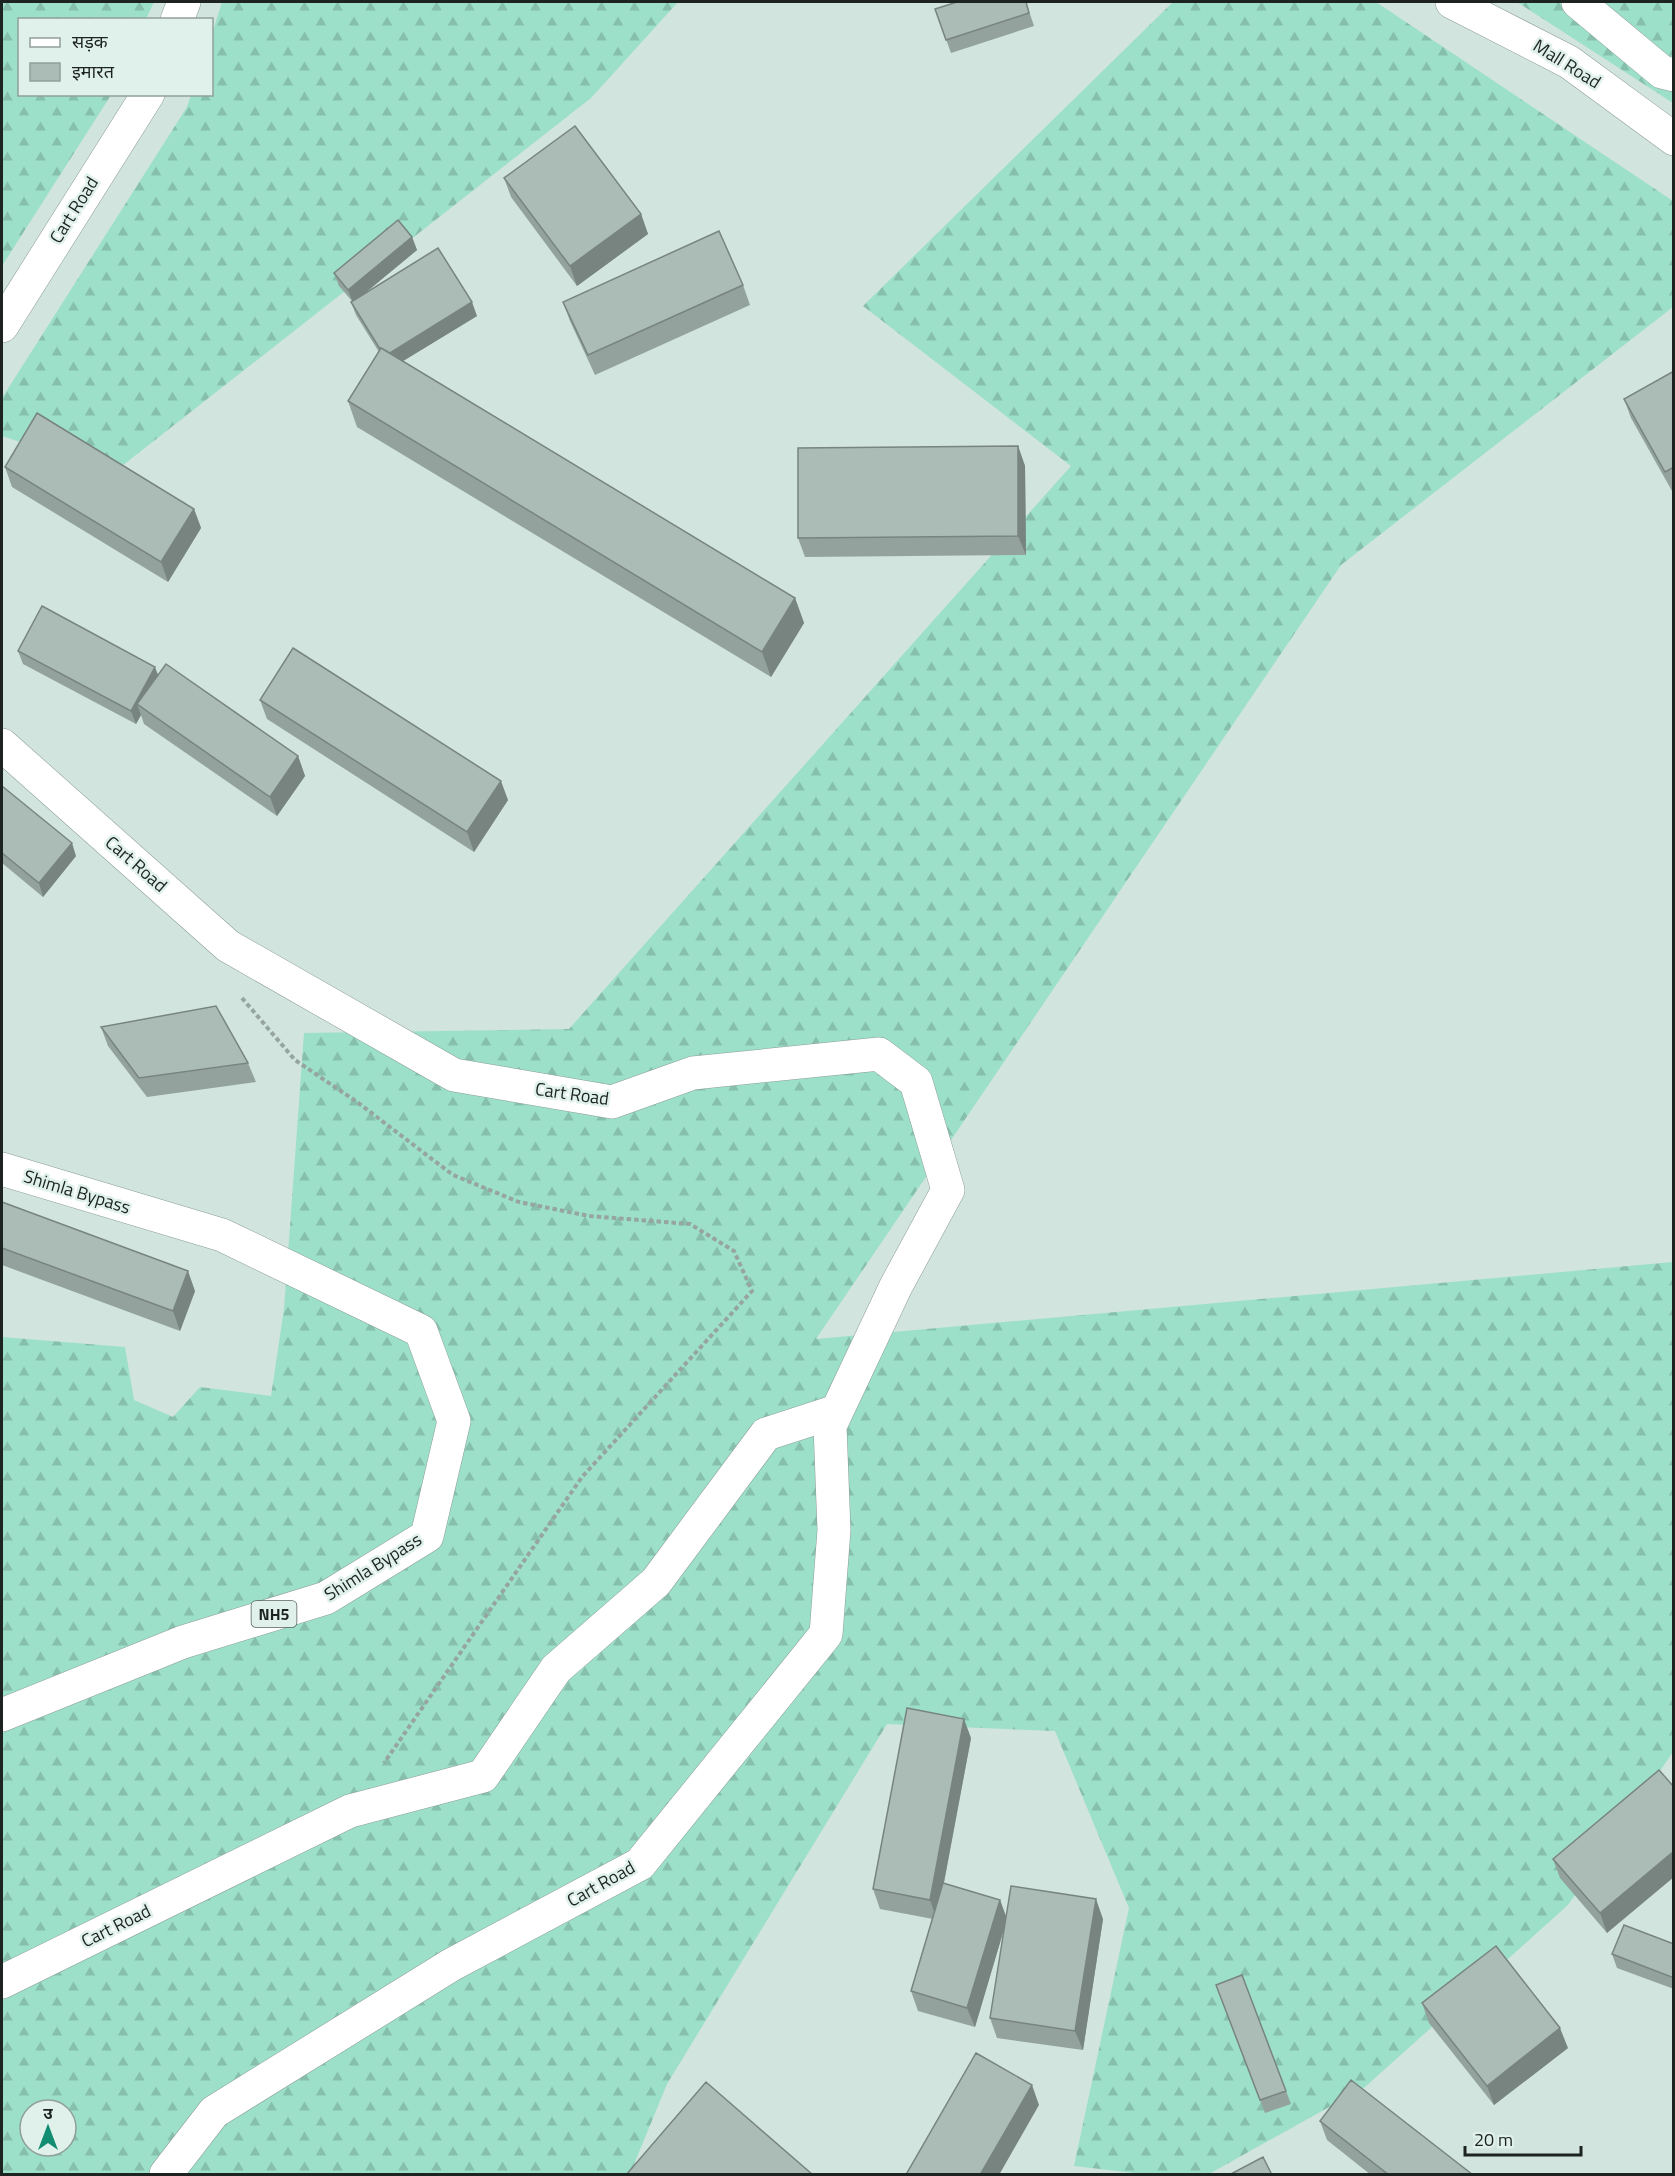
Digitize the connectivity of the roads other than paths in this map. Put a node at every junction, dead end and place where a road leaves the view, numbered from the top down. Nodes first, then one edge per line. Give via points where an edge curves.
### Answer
1 (184, 2) edge
2 (1452, 2) edge
3 (1578, 2) edge
4 (178, 18) edge
5 (1674, 75) edge
6 (147, 96) edge
7 (1674, 139) edge
8 (2, 326) edge
9 (2, 745) edge
10 (2, 1169) edge
11 (837, 1411) junction
12 (2, 1715) edge
13 (2, 1982) edge
14 (166, 2175) edge

1 - 4 main road
2 - 7 main road, Mall Road via 1569,62
3 - 5 main road via 1662,72
6 - 8 main road, Cart Road
9 - 11 main road, Cart Road via 228,946 454,1076 612,1102 693,1073 879,1054 916,1082 948,1190 896,1286
10 - 12 main road, Shimla Bypass / NH5 via 222,1235 421,1331 454,1421 427,1536 326,1598 183,1642
11 - 13 main road, Cart Road via 766,1434 656,1582 556,1669 483,1776 350,1811
11 - 14 main road, Cart Road via 830,1426 834,1530 826,1634 640,1864 451,1965 214,2112

